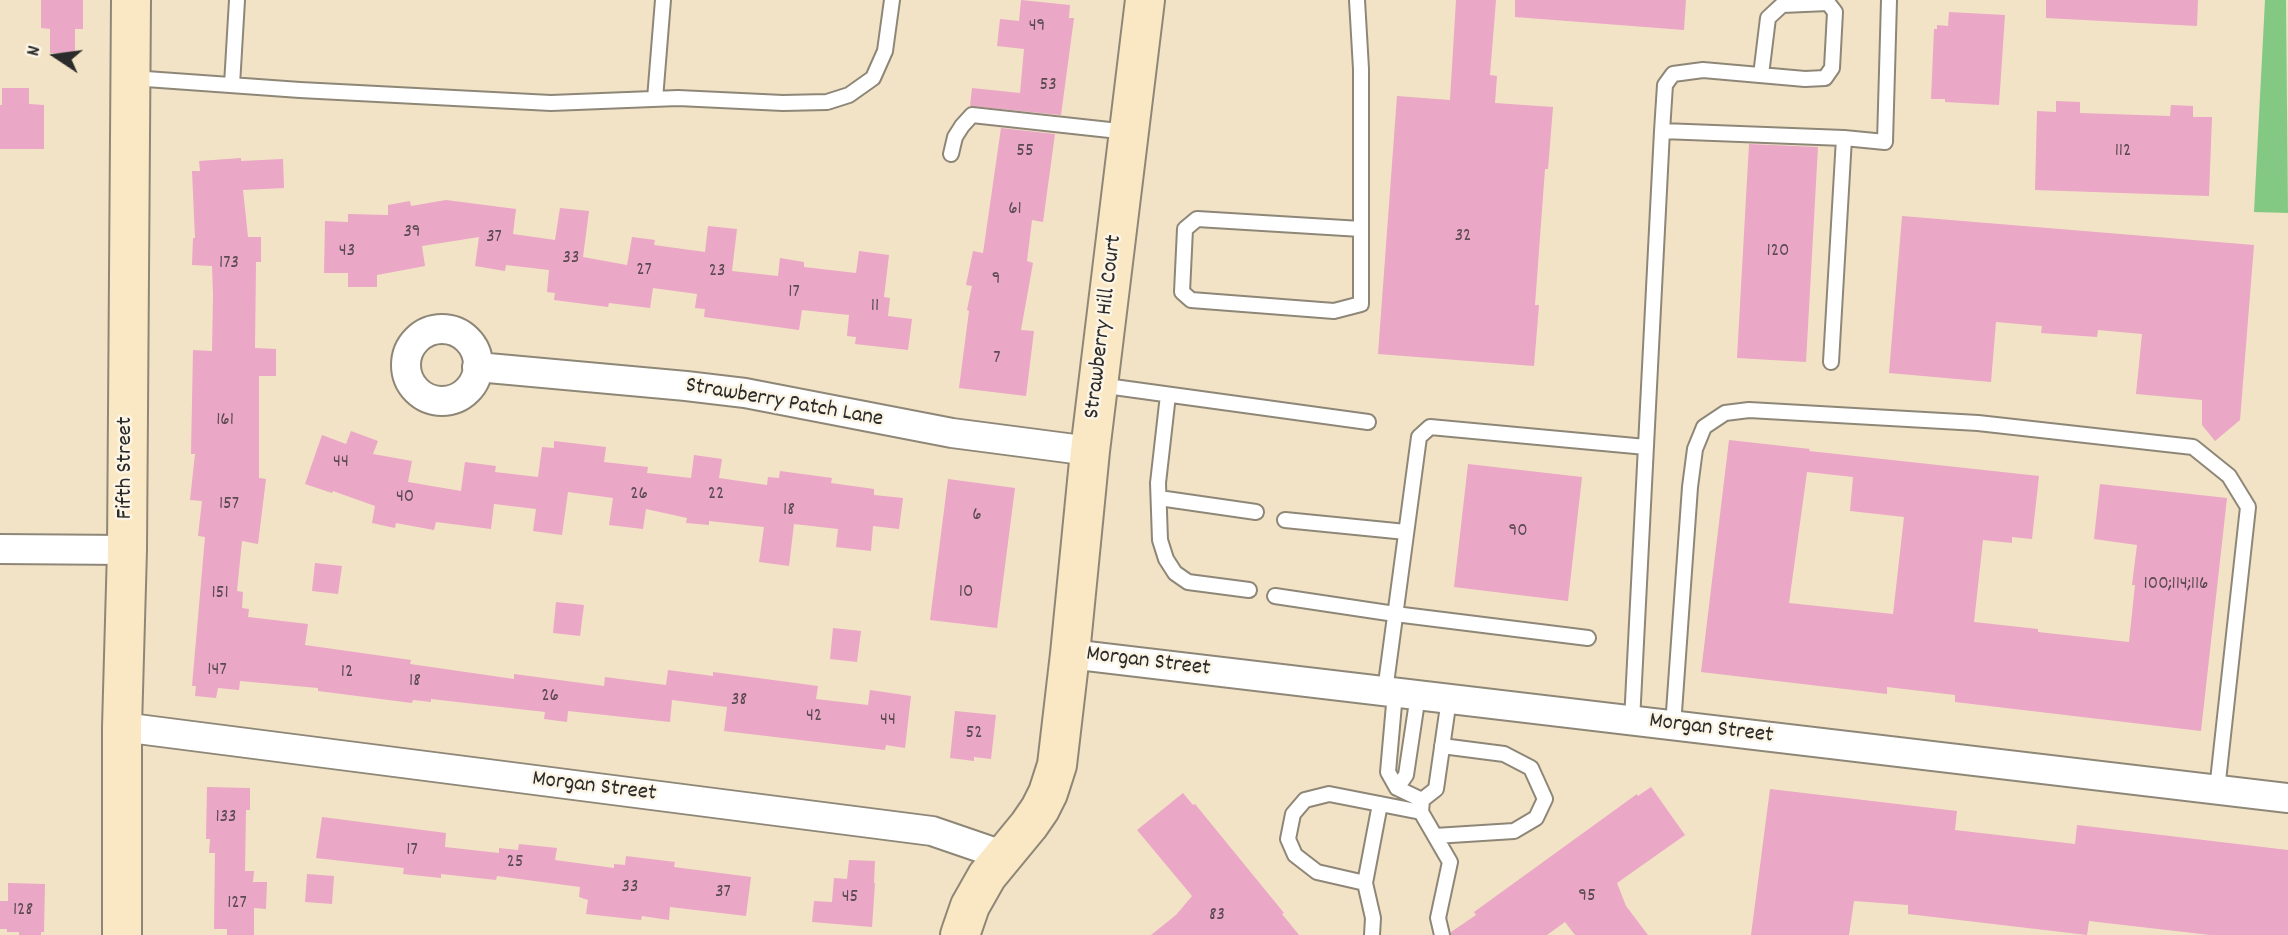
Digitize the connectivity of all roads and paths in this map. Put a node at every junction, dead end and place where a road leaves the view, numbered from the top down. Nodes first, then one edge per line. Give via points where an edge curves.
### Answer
1 (131, 0) edge
2 (237, 0) edge
3 (663, 0) edge
4 (892, 0) edge
5 (1145, 0) edge
6 (1357, 0) edge
7 (1889, 0) edge
8 (1761, 75) junction
9 (130, 78) junction
10 (232, 85) junction
11 (654, 99) junction
12 (1662, 131) junction
13 (1128, 132) junction
14 (1844, 138) junction
15 (951, 154) dead end
16 (1361, 229) junction
17 (1831, 362) dead end
18 (477, 367) dead end
19 (1098, 385) junction
20 (1168, 395) junction
21 (1368, 422) dead end
22 (1646, 447) junction
23 (1090, 451) junction
24 (1158, 498) junction
25 (1256, 512) dead end
26 (1285, 520) dead end
27 (1406, 532) junction
28 (0, 549) edge
29 (127, 550) junction
30 (1249, 590) dead end
31 (1275, 596) dead end
32 (1395, 614) junction
33 (1588, 638) dead end
34 (1070, 654) junction
35 (1399, 693) junction
36 (1449, 699) junction
37 (1632, 720) junction
38 (1673, 726) junction
39 (122, 727) junction
40 (1442, 746) junction
41 (1397, 788) junction
42 (2217, 790) junction
43 (2288, 798) edge
44 (1380, 804) junction
45 (1421, 806) junction
46 (1435, 836) junction
47 (1005, 856) junction
48 (1365, 883) junction
49 (122, 935) edge
50 (960, 935) edge
51 (1372, 935) edge
52 (1442, 935) edge

1 - 9 street, Fifth Street
2 - 10 lane
3 - 11 lane
4 - 11 lane via 885,51 873,78 849,95 827,102
5 - 13 street, Strawberry Hill Court
6 - 16 lane
7 - 14 lane via 1885,142
8 - 8 lane via 1825,78 1832,68 1835,12 1828,3 1782,5 1768,18
8 - 12 lane via 1703,70 1673,74 1665,85
9 - 10 lane
9 - 29 street, Fifth Street
10 - 11 lane via 551,103
12 - 14 lane
12 - 22 lane
13 - 15 lane via 972,116 955,137
13 - 19 street, Strawberry Hill Court
14 - 17 lane
16 - 16 lane via 1197,219 1185,229 1182,292 1191,300 1334,311 1361,304
18 - 23 street, Strawberry Patch Lane via 745,393 952,433
19 - 20 lane
19 - 23 street, Strawberry Hill Court
20 - 21 lane
20 - 24 lane
22 - 27 lane via 1430,427 1419,437
22 - 37 lane
23 - 34 street, Strawberry Hill Court
24 - 25 lane
24 - 30 lane via 1160,540 1175,573 1188,582
26 - 27 lane
27 - 32 lane
28 - 29 street
29 - 39 street, Fifth Street
31 - 32 lane
32 - 33 lane
32 - 35 lane
34 - 35 street, Morgan Street
34 - 47 street, Morgan Street via 1054,775 1040,808
35 - 36 street, Morgan Street
35 - 41 lane via 1406,775
35 - 41 lane via 1388,772
36 - 37 street, Morgan Street
36 - 40 lane
37 - 38 street, Morgan Street
38 - 42 street, Morgan Street
38 - 42 lane via 1695,449 1704,428 1725,413 1749,410 1978,423 2193,447 2230,476 2248,507
39 - 47 street, Morgan Street via 932,831
39 - 49 street, Fifth Street
40 - 45 lane via 1436,789
40 - 46 lane via 1504,754 1531,768 1545,799 1536,818 1514,831
41 - 45 lane
42 - 43 street, Morgan Street
44 - 45 lane
44 - 48 lane
44 - 48 lane via 1329,794 1305,800 1293,814 1288,839 1295,855 1317,872
45 - 46 lane
46 - 52 lane via 1450,862 1438,918
47 - 50 street via 970,905
48 - 51 lane

